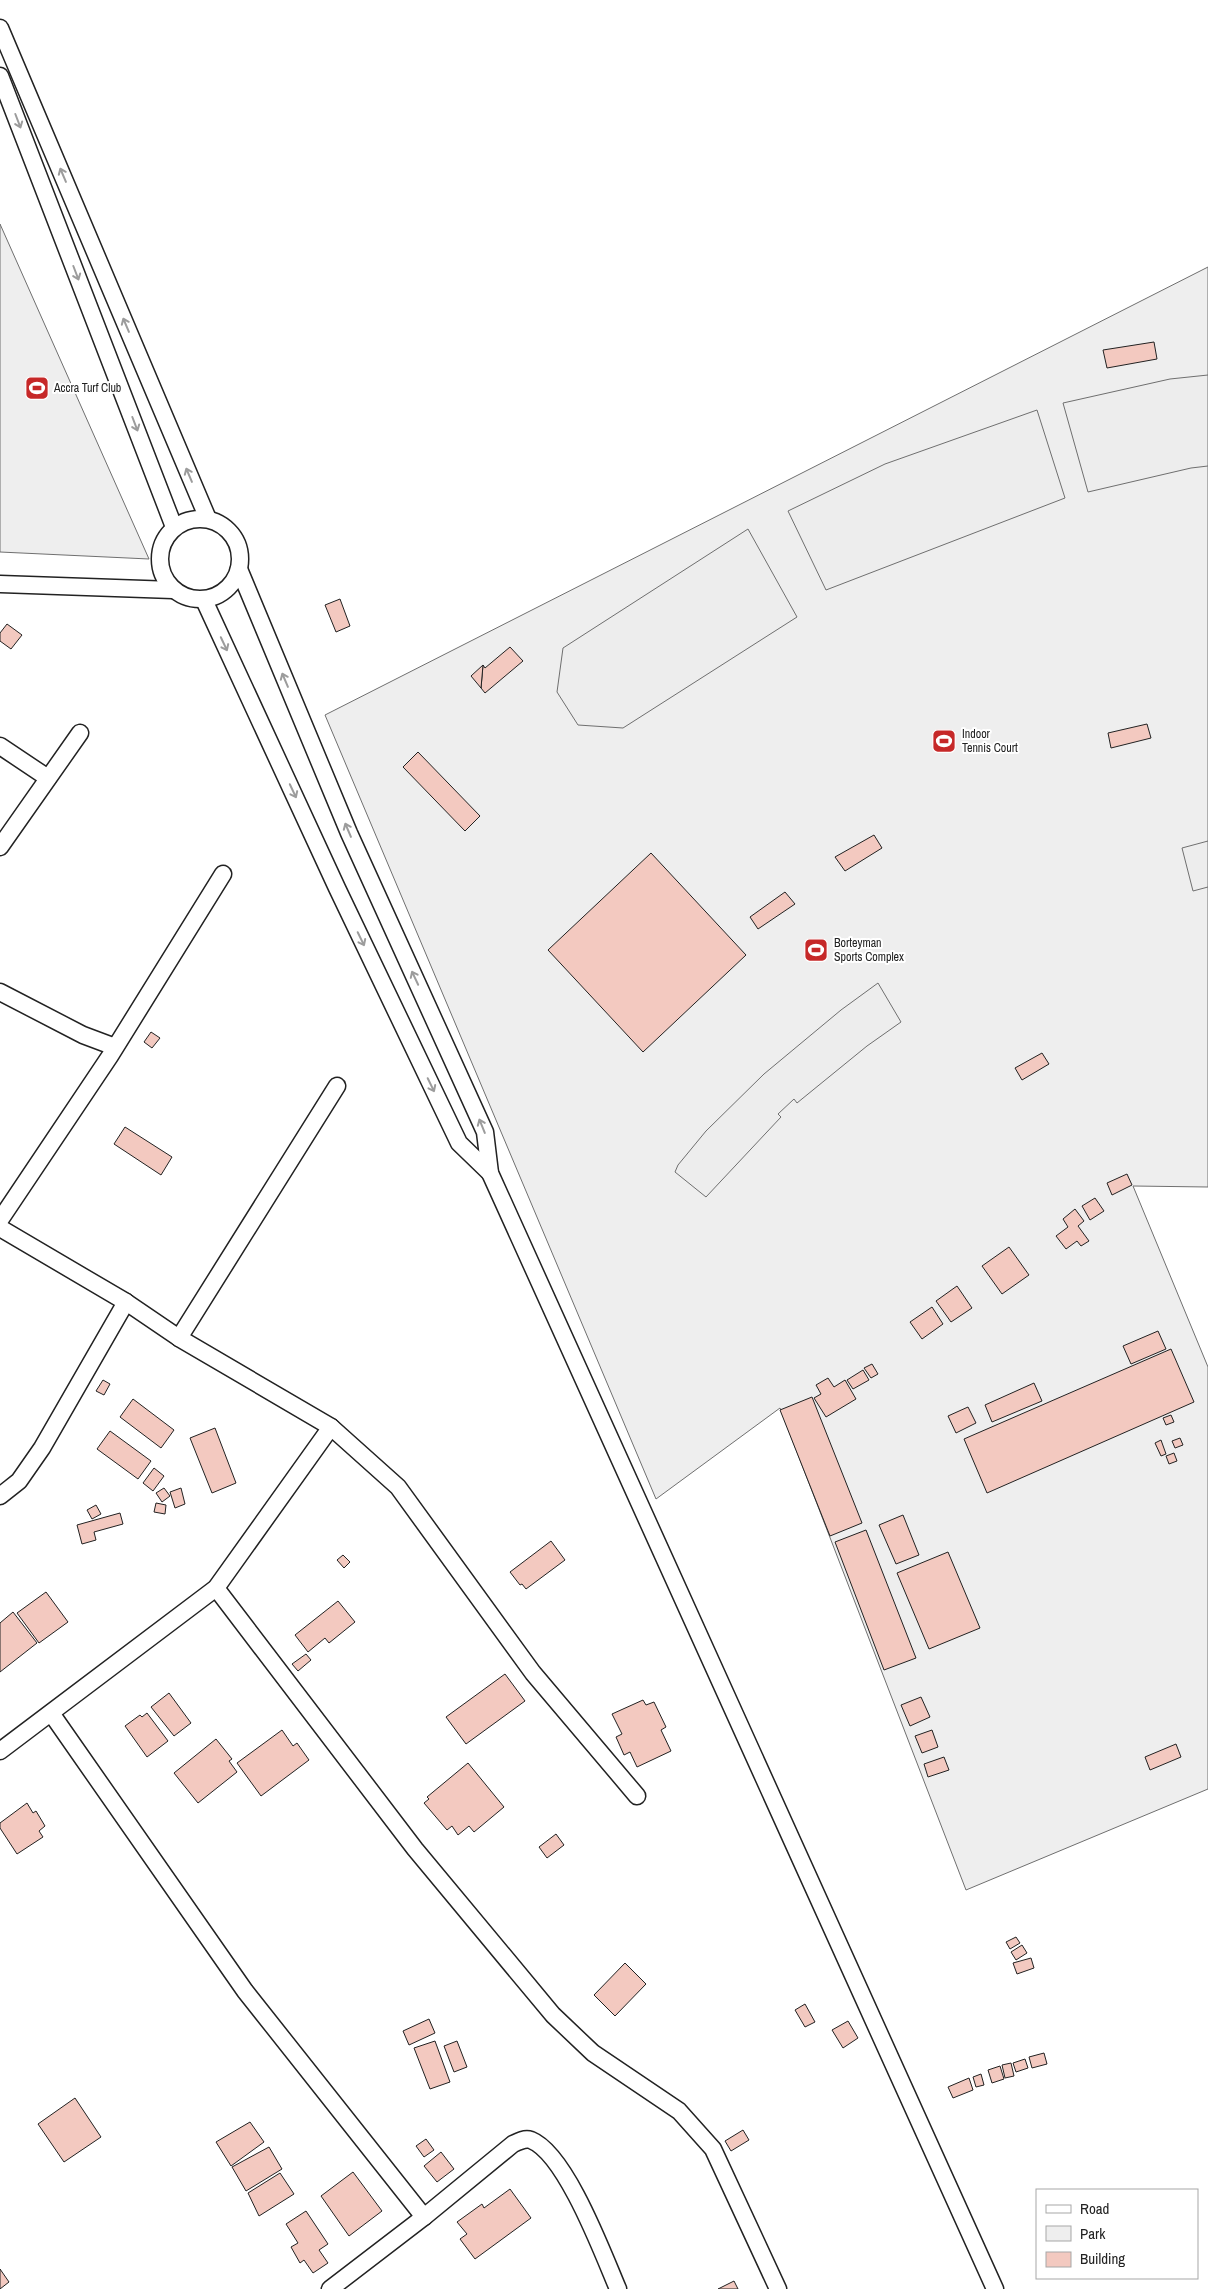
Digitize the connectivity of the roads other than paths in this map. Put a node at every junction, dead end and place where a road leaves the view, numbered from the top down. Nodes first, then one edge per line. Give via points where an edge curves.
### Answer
1 (0, 28) edge
2 (0, 76) edge
3 (208, 519) junction
4 (174, 527) junction
5 (239, 569) junction
6 (0, 584) edge
7 (173, 590) junction
8 (204, 600) junction
9 (80, 733) dead end
10 (0, 746) edge
11 (48, 778) junction
12 (0, 847) edge
13 (223, 874) dead end
14 (0, 992) edge
15 (115, 1047) junction
16 (337, 1086) dead end
17 (490, 1173) junction
18 (0, 1220) edge
19 (0, 1228) edge
20 (126, 1302) junction
21 (178, 1338) junction
22 (331, 1426) junction
23 (0, 1496) edge
24 (216, 1588) junction
25 (52, 1713) junction
26 (0, 1751) edge
27 (637, 1796) dead end
28 (424, 2218) junction
29 (330, 2289) edge
30 (618, 2289) edge
31 (778, 2289) edge
32 (995, 2289) edge

3 -> 1 street
2 -> 4 street
3 - 4 street via 194,519
3 - 5 street via 230,532 237,543
4 - 7 street via 161,546 159,558 160,570
5 - 8 street via 226,590
17 -> 5 street via 485,1132 349,833
6 - 7 street
7 - 8 street via 188,598
8 -> 17 street via 459,1143
9 - 11 street
10 - 11 street
11 - 12 street
13 - 15 street
14 - 15 street via 83,1035
15 - 18 street
16 - 21 street
17 - 32 street
19 - 20 street
20 - 21 street
20 - 23 street via 42,1448 19,1481
21 - 22 street
22 - 24 street
22 - 27 street via 398,1487 533,1673
24 - 25 street
24 - 31 street via 415,1849 553,2015 593,2053 679,2111 713,2149
25 - 26 street
25 - 28 street via 245,1991
28 - 29 street
28 - 30 street via 513,2144 529,2139 541,2146 559,2168 581,2206

